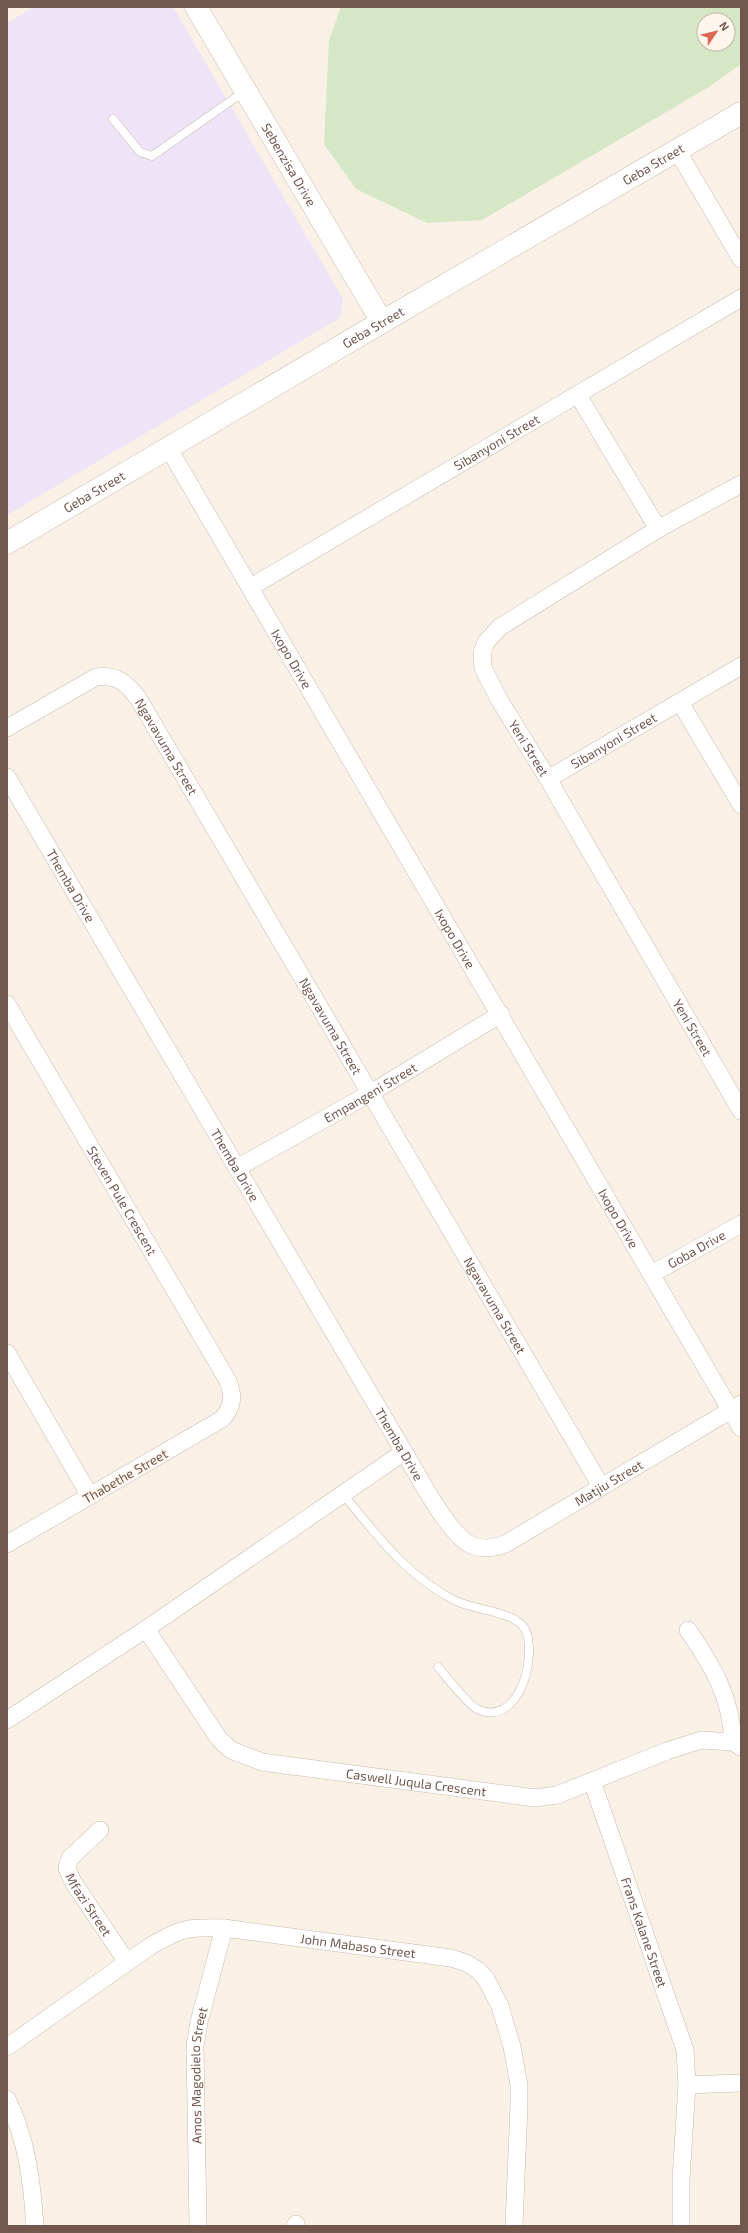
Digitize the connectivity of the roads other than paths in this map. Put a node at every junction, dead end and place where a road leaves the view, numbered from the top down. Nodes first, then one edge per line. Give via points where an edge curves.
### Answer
1 (196, 7) edge
2 (246, 91) junction
3 (741, 113) edge
4 (113, 119) dead end
5 (677, 150) junction
6 (741, 259) edge
7 (741, 298) edge
8 (382, 322) junction
9 (578, 395) junction
10 (169, 449) junction
11 (741, 484) edge
12 (658, 529) junction
13 (7, 543) edge
14 (251, 587) junction
15 (741, 666) edge
16 (680, 702) junction
17 (7, 728) edge
18 (7, 777) edge
19 (548, 779) junction
20 (741, 805) edge
21 (7, 1004) edge
22 (501, 1014) junction
23 (369, 1094) junction
24 (741, 1111) edge
25 (237, 1168) junction
26 (741, 1224) edge
27 (652, 1274) junction
28 (7, 1353) edge
29 (232, 1398) joint
30 (736, 1407) edge
31 (741, 1428) edge
32 (404, 1452) junction
33 (601, 1486) junction
34 (342, 1494) junction
35 (90, 1496) junction
36 (7, 1544) edge
37 (472, 1546) joint
38 (146, 1628) junction
39 (688, 1630) dead end
40 (438, 1667) dead end
41 (8, 1716) edge
42 (737, 1745) edge
43 (592, 1781) junction
44 (100, 1830) dead end
45 (224, 1928) junction
46 (127, 1962) junction
47 (7, 2047) edge
48 (687, 2084) junction
49 (739, 2084) dead end
50 (7, 2099) edge
51 (12, 2127) edge
52 (35, 2226) edge
53 (198, 2226) edge
54 (514, 2226) edge
55 (681, 2226) edge

1 - 2 street, Sebenzisa Drive
2 - 4 lane via 152,156 140,152
2 - 8 street, Sebenzisa Drive
3 - 5 street, Geba Street
5 - 6 street
5 - 8 street, Geba Street
7 - 9 street, Sibanyoni Street
8 - 10 street, Geba Street
9 - 12 street
9 - 14 street, Sibanyoni Street
10 - 13 street, Geba Street
10 - 14 street, Ixopo Drive
11 - 12 street, Yeni Street
12 - 19 street, Yeni Street via 500,627 486,642 482,653 483,668 500,701
14 - 22 street, Ixopo Drive
15 - 16 street, Sibanyoni Street
16 - 19 street, Sibanyoni Street
16 - 20 street
17 - 23 street, Ngavavuma Street via 96,677 107,675 126,682 138,698
18 - 25 street, Themba Drive
19 - 24 street, Yeni Street
21 - 29 street, Steven Pule Crescent via 228,1381
22 - 23 street, Empangeni Street
22 - 27 street, Ixopo Drive
23 - 25 street, Empangeni Street
23 - 33 street, Ngavavuma Street
25 - 32 street, Themba Drive
26 - 27 street, Goba Drive
27 - 30 street, Ixopo Drive
28 - 35 street
29 - 35 street, Thabethe Street via 229,1412 222,1418
30 - 31 street, Ixopo Drive
30 - 33 street, Matjiu Street
32 - 34 street
32 - 37 street, Themba Drive via 455,1533
33 - 37 street, Matjiu Street via 507,1543 494,1548
34 - 38 street
34 - 40 lane via 408,1570 445,1596 461,1604 505,1615 525,1629 528,1640 527,1665 522,1687 510,1706 500,1712 476,1709
35 - 36 street, Thabethe Street
38 - 41 street
38 - 43 street, Caswell Juqula Crescent via 219,1739 231,1750 248,1758 306,1769 535,1798 557,1795
39 - 42 street via 711,1664 725,1694
42 - 43 street, Caswell Juqula Crescent via 712,1740 687,1744
43 - 48 street, Frans Kalane Street via 685,2050
44 - 46 street, Mfazi Street via 70,1858 67,1868 73,1882
45 - 46 street, John Mabaso Street via 193,1927 174,1932
45 - 53 street, Amos Magodielo Street via 195,2046
45 - 54 street, John Mabaso Street via 451,1958 478,1970 494,1991 500,2006 518,2079
46 - 47 street, John Mabaso Street
48 - 49 street
48 - 55 street, Frans Kalane Street
50 - 51 street
51 - 52 street via 23,2141 32,2183

